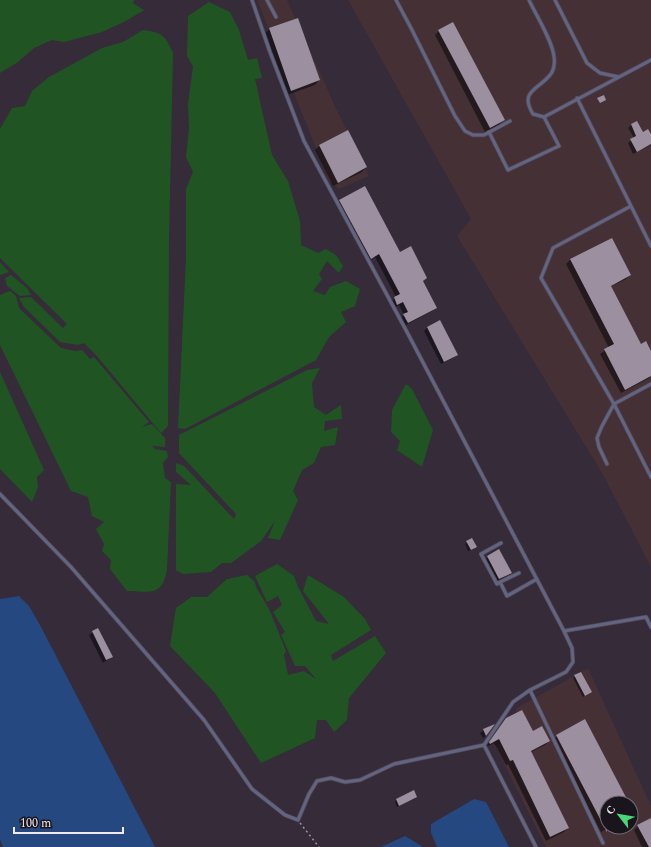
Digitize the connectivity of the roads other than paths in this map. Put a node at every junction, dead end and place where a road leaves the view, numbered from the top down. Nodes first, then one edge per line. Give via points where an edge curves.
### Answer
1 (252, 0) edge
2 (267, 0) edge
3 (396, 0) edge
4 (529, 0) edge
5 (555, 0) edge
6 (276, 17) dead end
7 (651, 60) edge
8 (619, 77) junction
9 (577, 98) junction
10 (544, 117) junction
11 (510, 121) dead end
12 (489, 132) junction
13 (631, 206) junction
14 (651, 246) edge
15 (651, 384) edge
16 (614, 404) junction
17 (607, 464) dead end
18 (651, 477) edge
19 (0, 494) edge
20 (501, 543) dead end
21 (519, 573) dead end
22 (537, 579) junction
23 (500, 582) junction
24 (651, 627) edge
25 (564, 631) junction
26 (530, 690) junction
27 (484, 745) junction
28 (603, 843) dead end
29 (536, 847) edge

1 - 22 lane via 304,141
2 - 6 lane
3 - 12 lane via 459,124 473,135 484,135
4 - 10 lane via 553,48 554,67 551,75 533,90 528,98 529,107 534,114
5 - 8 lane via 587,63 600,74
7 - 8 lane
8 - 9 lane
9 - 10 lane
9 - 13 lane
10 - 12 lane via 559,146 508,170
11 - 12 lane
13 - 14 lane
13 - 16 lane via 553,248 542,278
15 - 16 lane
16 - 17 lane via 597,438
16 - 18 lane
19 - 27 lane via 71,567 204,720 252,789 286,815 298,820 317,781 331,778 344,782 360,780 394,764
20 - 23 lane via 480,554 497,584
21 - 23 lane
22 - 23 lane via 507,596
22 - 25 lane
24 - 25 lane via 646,617
25 - 26 lane via 572,648 573,662 566,672
26 - 27 lane via 513,702
26 - 28 lane
27 - 29 lane

